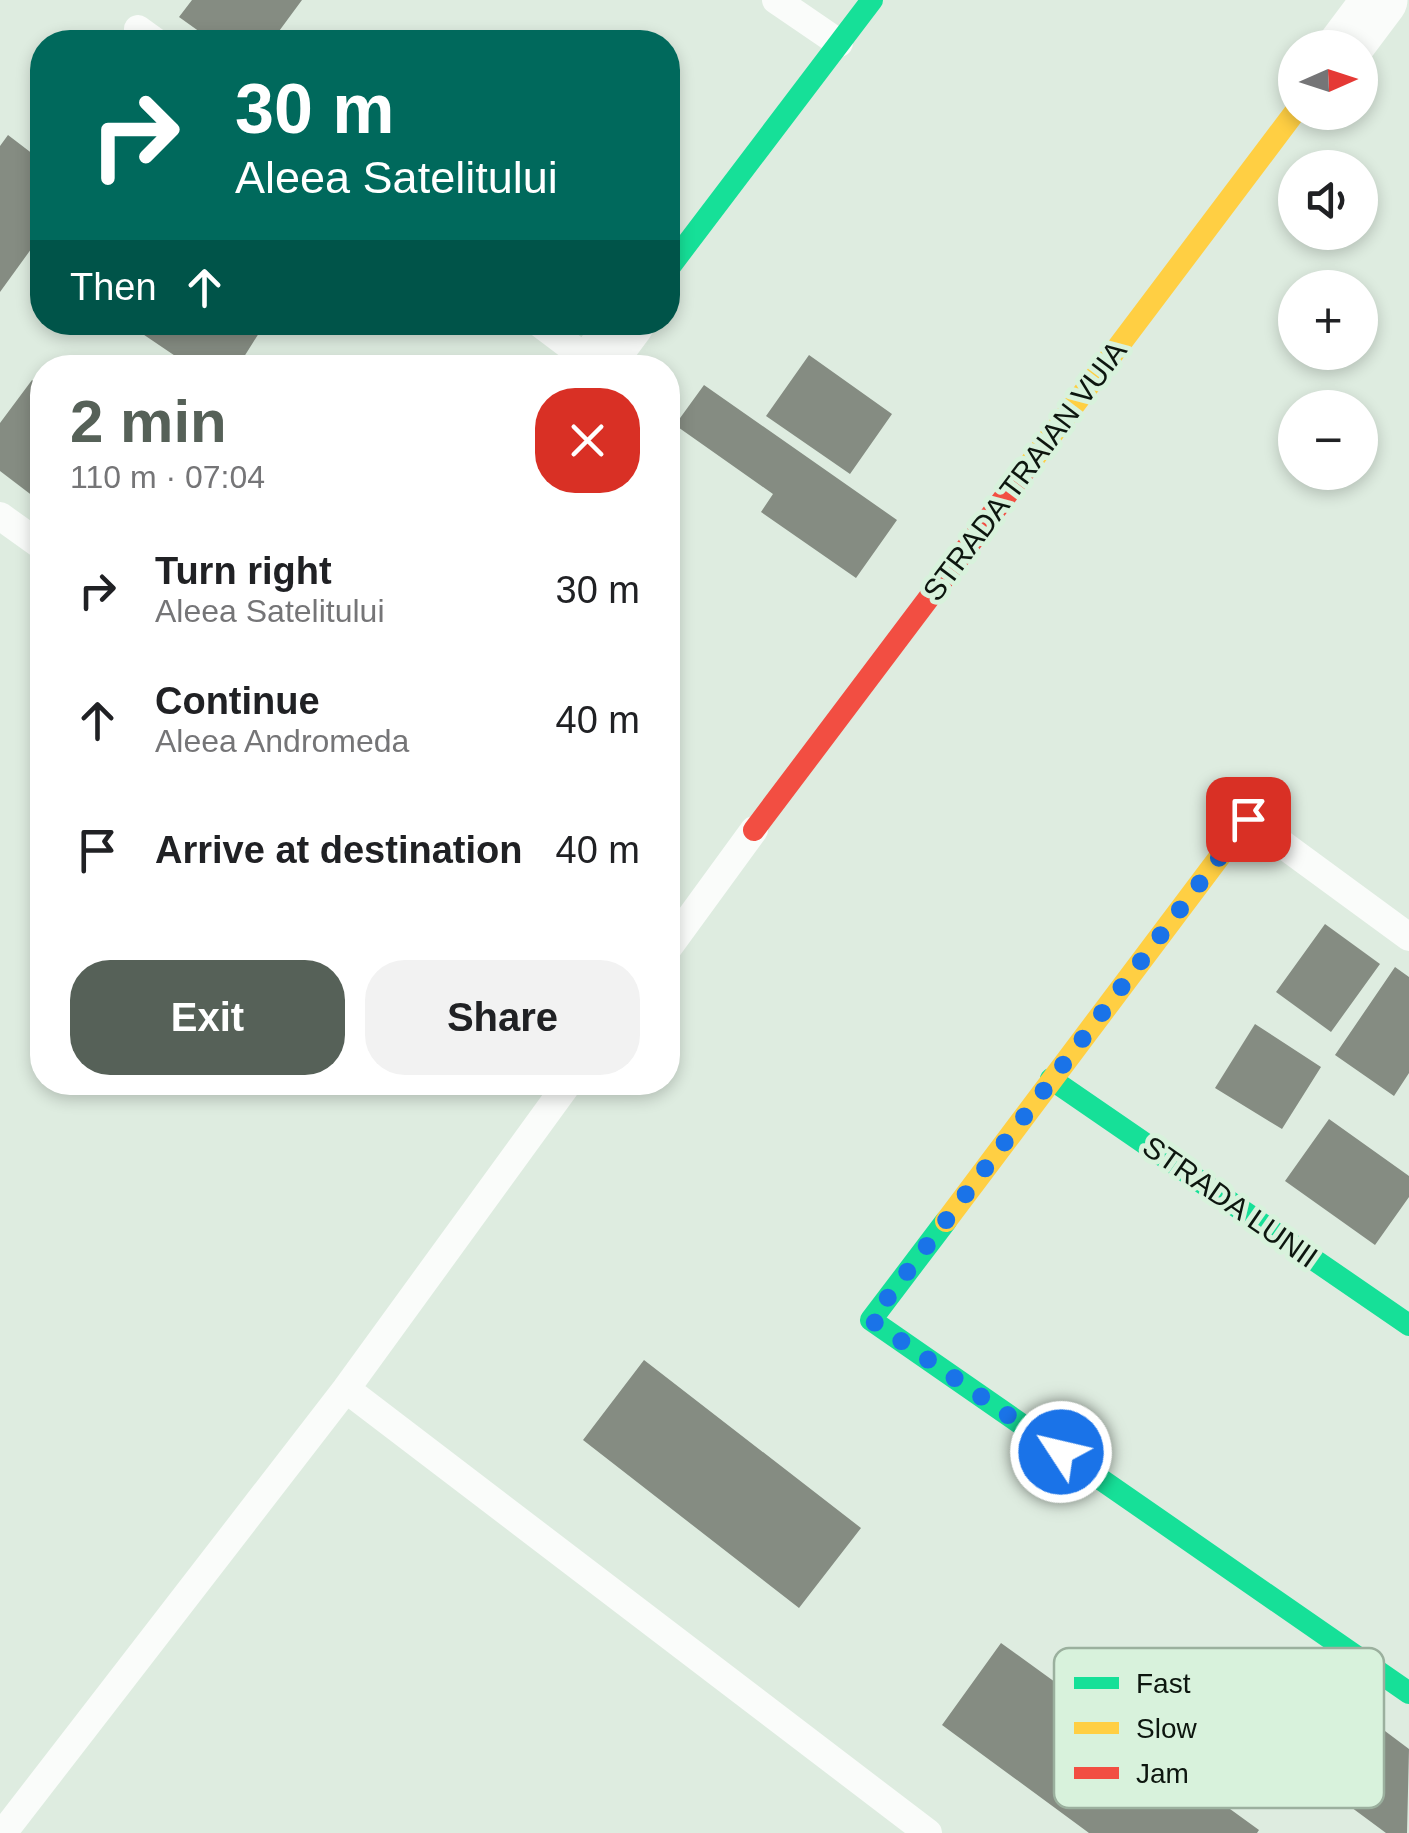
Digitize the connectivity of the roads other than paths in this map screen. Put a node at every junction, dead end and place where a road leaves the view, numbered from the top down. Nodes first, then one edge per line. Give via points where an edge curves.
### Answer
1 (776, 0) edge
2 (872, 0) edge
3 (1380, 0) edge
4 (1358, 30) edge
5 (839, 43) junction
6 (1281, 130) edge
7 (680, 253) edge
8 (581, 335) edge
9 (611, 344) edge
10 (0, 516) edge
11 (30, 537) edge
12 (1248, 819) joint
13 (754, 830) joint
14 (680, 932) edge
15 (1409, 937) edge
16 (1052, 1079) junction
17 (560, 1095) edge
18 (1409, 1325) edge
19 (346, 1390) junction
20 (1344, 1648) edge
21 (1384, 1676) edge
22 (1409, 1693) edge
23 (2, 1833) edge
24 (928, 1833) edge

1 - 5 lane
2 - 5 street
3 - 4 street
5 - 7 street
6 - 13 street, STRADA TRAIAN VUIA
8 - 9 lane
10 - 11 lane
12 - 15 lane
12 - 16 street
13 - 14 lane
16 - 18 street, STRADA LUNII
16 - 20 street via 871,1320
17 - 19 lane
19 - 23 lane
19 - 24 lane
21 - 22 street

